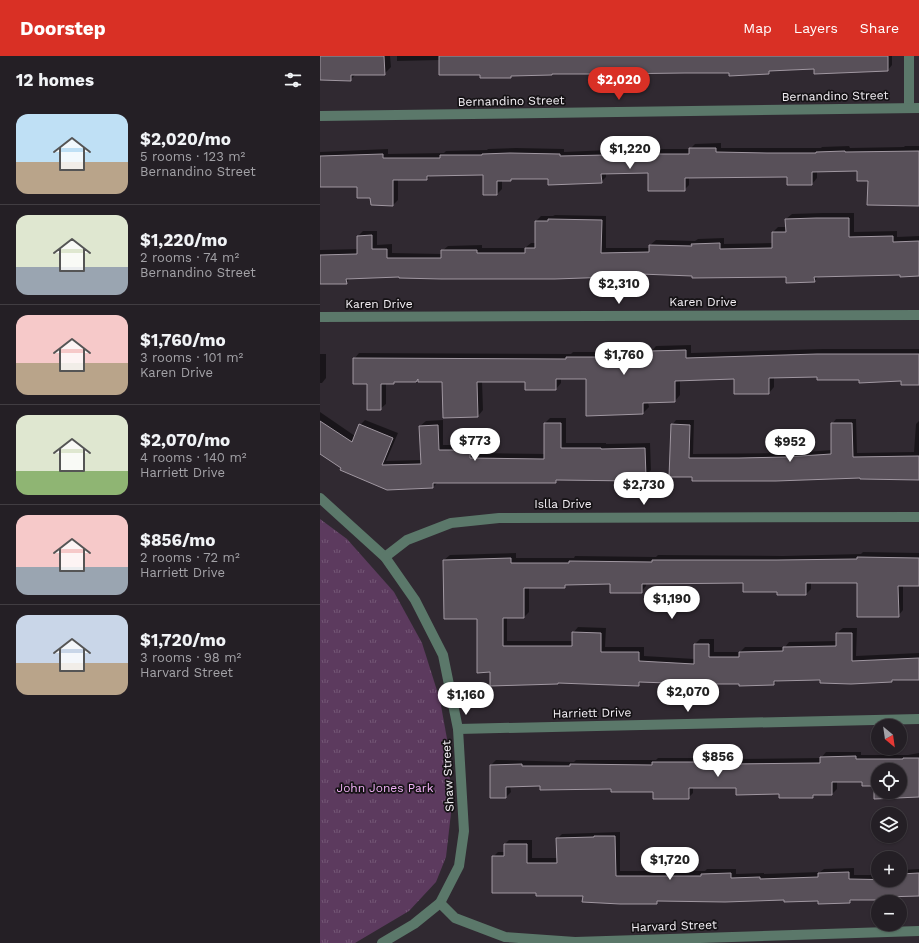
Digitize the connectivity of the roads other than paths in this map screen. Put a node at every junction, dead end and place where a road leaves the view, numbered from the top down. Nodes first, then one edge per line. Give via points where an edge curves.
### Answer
1 (909, 56) edge
2 (914, 108) edge
3 (320, 116) edge
4 (919, 315) edge
5 (320, 317) edge
6 (320, 498) edge
7 (919, 517) edge
8 (385, 557) junction
9 (919, 720) edge
10 (458, 728) junction
11 (440, 903) junction
12 (919, 931) edge
13 (382, 943) edge

1 - 2 street
2 - 3 street, Bernandino Street
4 - 5 street, Karen Drive
6 - 8 street, Shaw Street
7 - 8 street, Islla Drive via 499,518 451,523 407,540
8 - 10 street, Shaw Street via 415,600 443,655
9 - 10 street, Harriett Drive
10 - 11 street, Shaw Street via 464,831 459,866
11 - 12 street, Harvard Street via 455,918 505,938 575,942
11 - 13 street, Shaw Street via 414,924

